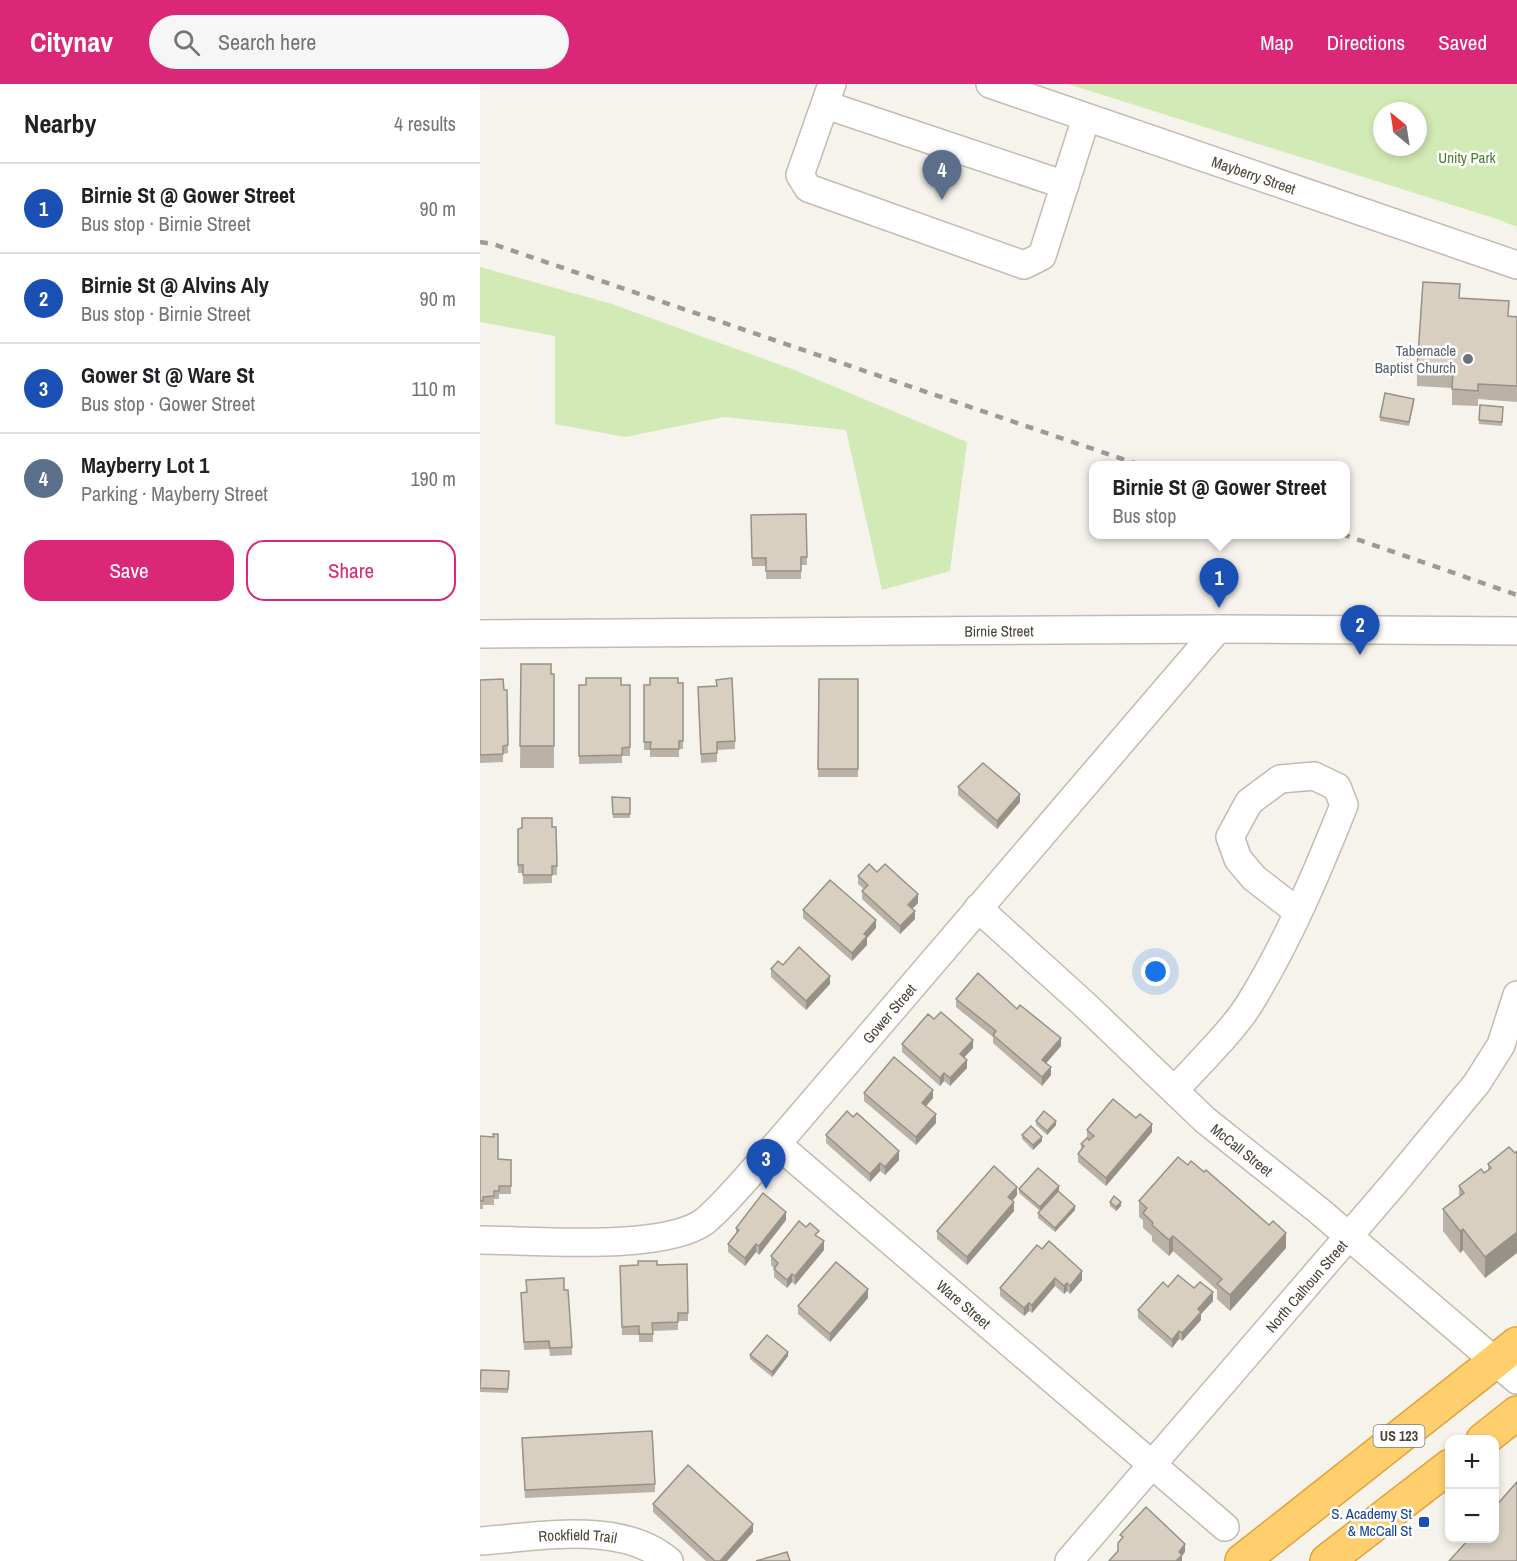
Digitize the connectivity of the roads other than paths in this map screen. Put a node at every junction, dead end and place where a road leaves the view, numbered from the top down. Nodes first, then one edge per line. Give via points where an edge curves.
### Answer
1 (990, 84) edge
2 (829, 94) edge
3 (1086, 118) junction
4 (1065, 185) junction
5 (1517, 266) edge
6 (1218, 629) junction
7 (1517, 631) edge
8 (480, 633) edge
9 (978, 908) junction
10 (1298, 912) junction
11 (1517, 995) edge
12 (1175, 1090) junction
13 (777, 1144) junction
14 (1348, 1237) junction
15 (480, 1240) edge
16 (1510, 1361) edge
17 (1517, 1413) edge
18 (1489, 1435) edge
19 (1150, 1466) junction
20 (1445, 1469) edge
21 (1225, 1527) dead end
22 (480, 1541) edge
23 (669, 1561) edge
24 (1069, 1561) edge
25 (1242, 1561) edge
26 (1327, 1561) edge

1 - 3 street, Mayberry Street
2 - 4 street
2 - 4 street via 800,175 808,188 1024,265 1042,256
3 - 4 street
3 - 5 street, Mayberry Street
6 - 7 street, Birnie Street
6 - 8 street, Birnie Street
6 - 9 street, Gower Street
9 - 12 street, McCall Street
9 - 13 street, Gower Street
10 - 10 street via 1344,805 1337,787 1314,776 1280,779 1250,802 1230,837 1238,859 1254,878
10 - 12 street via 1249,1005
11 - 14 street, North Calhoun Street via 1501,1045 1477,1083
12 - 14 street, McCall Street via 1205,1120
13 - 15 street, Gower Street via 705,1221 684,1232 622,1241
13 - 19 street, Ware Street
14 - 16 street, McCall Street
14 - 19 street, North Calhoun Street
16 - 25 highway, US 123
17 - 18 highway
19 - 21 street, Ware Street
19 - 24 street, North Calhoun Street
20 - 26 highway
22 - 23 street, Rockfield Trail via 603,1535 640,1542

